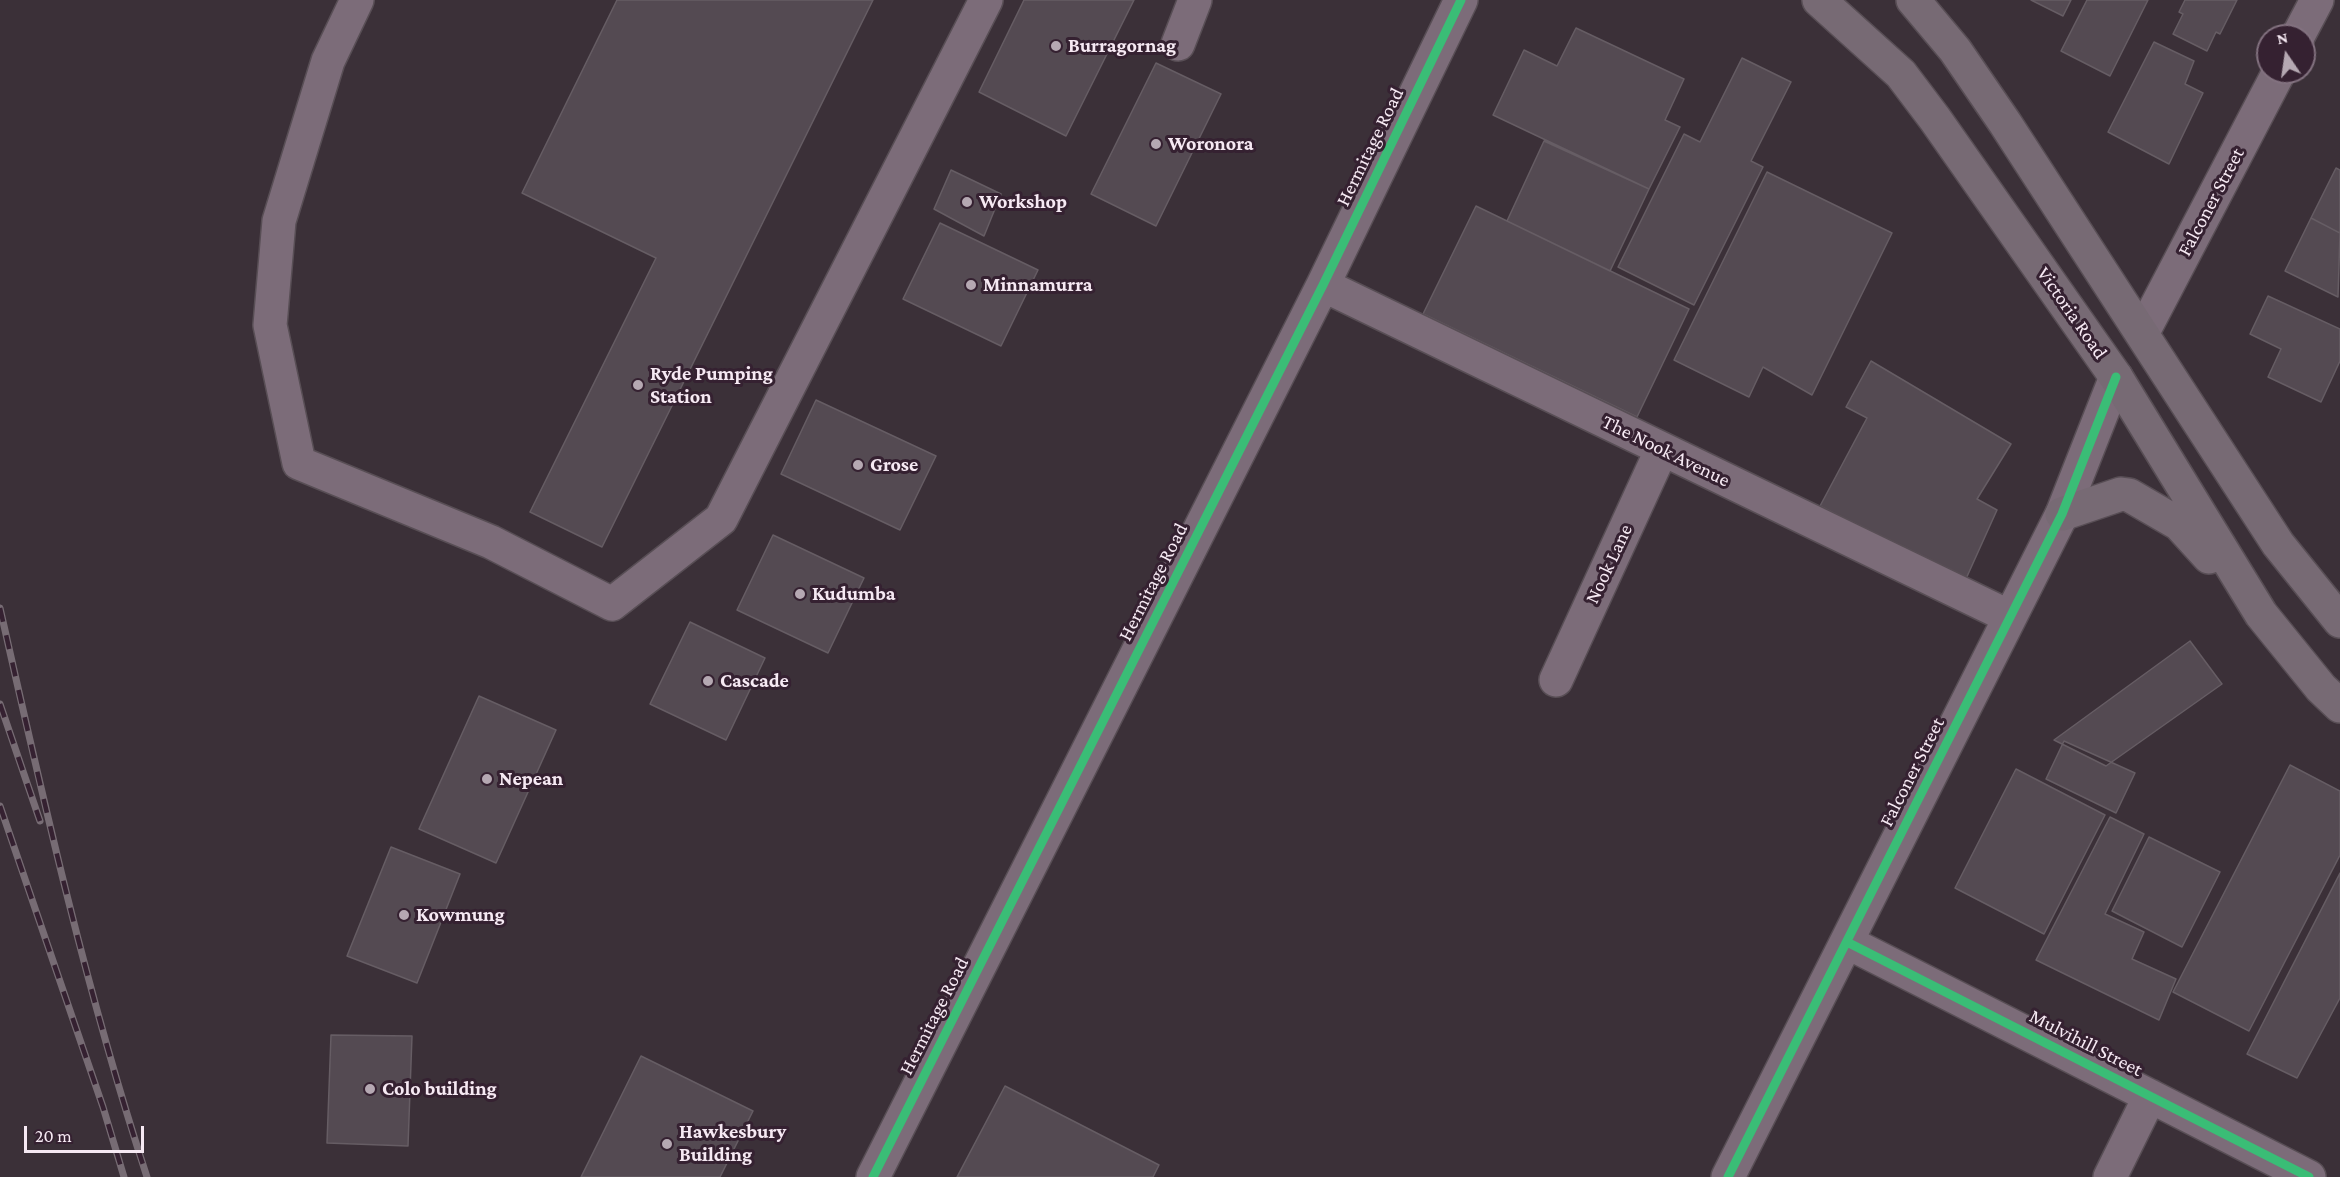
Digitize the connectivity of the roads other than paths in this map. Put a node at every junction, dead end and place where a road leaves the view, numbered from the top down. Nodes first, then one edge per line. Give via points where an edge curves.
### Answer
1 (357, 0) edge
2 (986, 0) edge
3 (1195, 0) edge
4 (1461, 0) edge
5 (1819, 0) edge
6 (1913, 0) edge
7 (2317, 0) edge
8 (2304, 24) edge
9 (1178, 44) dead end
10 (2273, 84) edge
11 (1323, 285) junction
12 (2143, 332) junction
13 (2116, 377) junction
14 (1662, 449) junction
15 (2062, 514) junction
16 (2261, 614) junction
17 (2010, 617) junction
18 (2340, 621) edge
19 (1556, 680) dead end
20 (2340, 706) edge
21 (1847, 942) junction
22 (2150, 1096) junction
23 (873, 1177) edge
24 (1728, 1177) edge
25 (2110, 1177) edge
26 (2310, 1177) edge

1 - 2 street via 328,61 279,221 270,325 299,463 491,542 612,604 721,519
3 - 9 street
4 - 11 street, Hermitage Road
5 - 13 highway, Victoria Road via 1901,74
6 - 12 highway via 1955,50
7 - 8 street
10 - 12 street, Falconer Street
11 - 14 street, The Nook Avenue
11 - 23 street, Hermitage Road
12 - 18 highway via 2278,544
13 - 15 street, Falconer Street
13 - 16 highway, Victoria Road
14 - 17 street, The Nook Avenue
14 - 19 street, Nook Lane
15 - 16 highway via 2128,495 2179,524
15 - 17 street, Falconer Street
16 - 20 highway, Victoria Road
17 - 21 street, Falconer Street
21 - 22 street, Mulvihill Street
21 - 24 street, Falconer Street
22 - 25 street
22 - 26 street, Mulvihill Street

